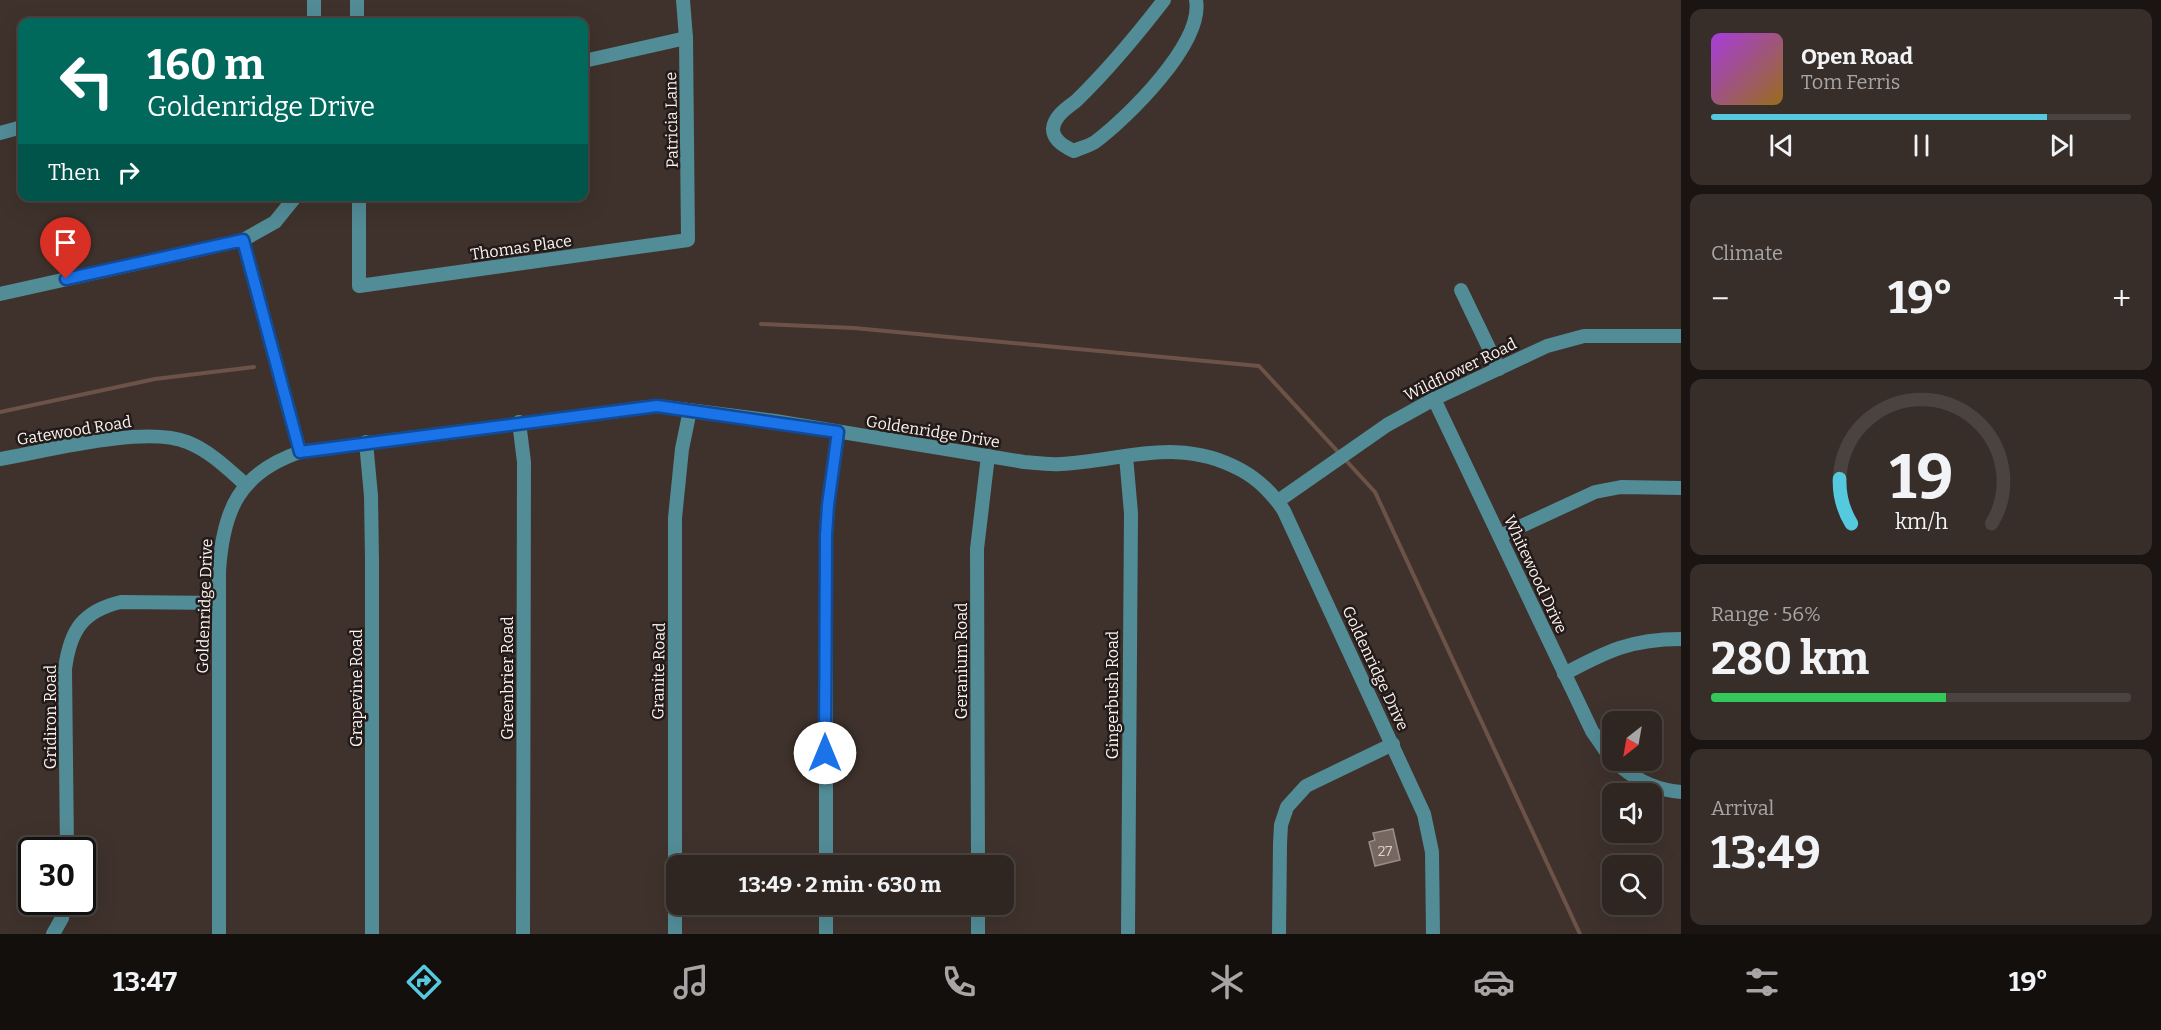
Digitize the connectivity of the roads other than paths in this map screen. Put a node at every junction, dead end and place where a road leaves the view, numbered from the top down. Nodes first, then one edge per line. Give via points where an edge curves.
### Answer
1 (314, 0) edge
2 (357, 0) edge
3 (683, 0) edge
4 (1164, 0) edge
5 (1196, 0) edge
6 (314, 18) edge
7 (357, 18) edge
8 (686, 38) junction
9 (588, 60) edge
10 (18, 128) edge
11 (0, 133) edge
12 (292, 201) edge
13 (359, 201) edge
14 (243, 240) junction
15 (688, 240) joint
16 (1461, 290) dead end
17 (0, 294) edge
18 (1681, 336) edge
19 (1499, 369) junction
20 (1434, 399) junction
21 (690, 410) junction
22 (519, 422) junction
23 (838, 432) junction
24 (366, 442) junction
25 (300, 452) junction
26 (988, 456) junction
27 (1126, 456) junction
28 (0, 459) edge
29 (246, 485) junction
30 (1681, 488) edge
31 (1278, 501) junction
32 (1500, 536) junction
33 (219, 603) junction
34 (1681, 639) edge
35 (1564, 674) junction
36 (1393, 744) junction
37 (1602, 745) edge
38 (1627, 771) edge
39 (1681, 792) edge
40 (67, 837) edge
41 (826, 855) edge
42 (978, 855) edge
43 (63, 915) edge
44 (826, 915) edge
45 (978, 915) edge
46 (54, 934) edge
47 (219, 934) edge
48 (372, 934) edge
49 (523, 934) edge
50 (675, 934) edge
51 (826, 934) edge
52 (978, 934) edge
53 (1128, 934) edge
54 (1280, 934) edge
55 (1433, 934) edge

1 - 6 street
2 - 7 street
3 - 8 street, Patricia Lane
4 - 5 street via 1105,72 1057,117 1053,129 1064,147 1074,151 1093,143 1139,104 1172,63 1193,28
8 - 9 street
8 - 15 street, Patricia Lane
10 - 11 street
12 - 14 street via 275,222
13 - 15 street, Thomas Place via 359,286
14 - 17 street
14 - 25 street
16 - 19 street
18 - 19 street, Wildflower Road via 1584,336 1547,345
19 - 20 street, Wildflower Road
20 - 31 street, Wildflower Road via 1379,429
20 - 32 street, Whitewood Drive
21 - 22 street, Goldenridge Drive via 642,407
21 - 23 street, Goldenridge Drive
21 - 50 street, Granite Road via 675,518
22 - 24 street, Goldenridge Drive
22 - 49 street, Greenbrier Road via 524,462
23 - 26 street, Goldenridge Drive
23 - 41 street via 826,535
24 - 25 street, Goldenridge Drive
24 - 48 street, Grapevine Road via 372,559
25 - 29 street, Goldenridge Drive via 264,469
26 - 27 street, Goldenridge Drive via 1058,464
26 - 42 street, Geranium Road via 977,549
27 - 31 street, Goldenridge Drive via 1190,451 1212,456 1247,473
27 - 53 street, Gingerbush Road via 1131,513
28 - 29 street, Gatewood Road via 118,438 167,437 186,441 210,454
29 - 33 street, Goldenridge Drive via 235,500 221,539
30 - 32 street via 1621,487 1595,492
31 - 36 street, Goldenridge Drive
32 - 35 street, Whitewood Drive
33 - 40 street, Gridiron Road via 121,602 106,606 81,622 73,634 65,669
33 - 47 street, Goldenridge Drive
34 - 35 street via 1620,646
35 - 37 street, Whitewood Drive
36 - 54 street via 1306,786 1287,807 1280,835
36 - 55 street, Goldenridge Drive via 1429,829
38 - 39 street, Whitewood Drive via 1664,790
43 - 46 street
44 - 51 street
45 - 52 street

